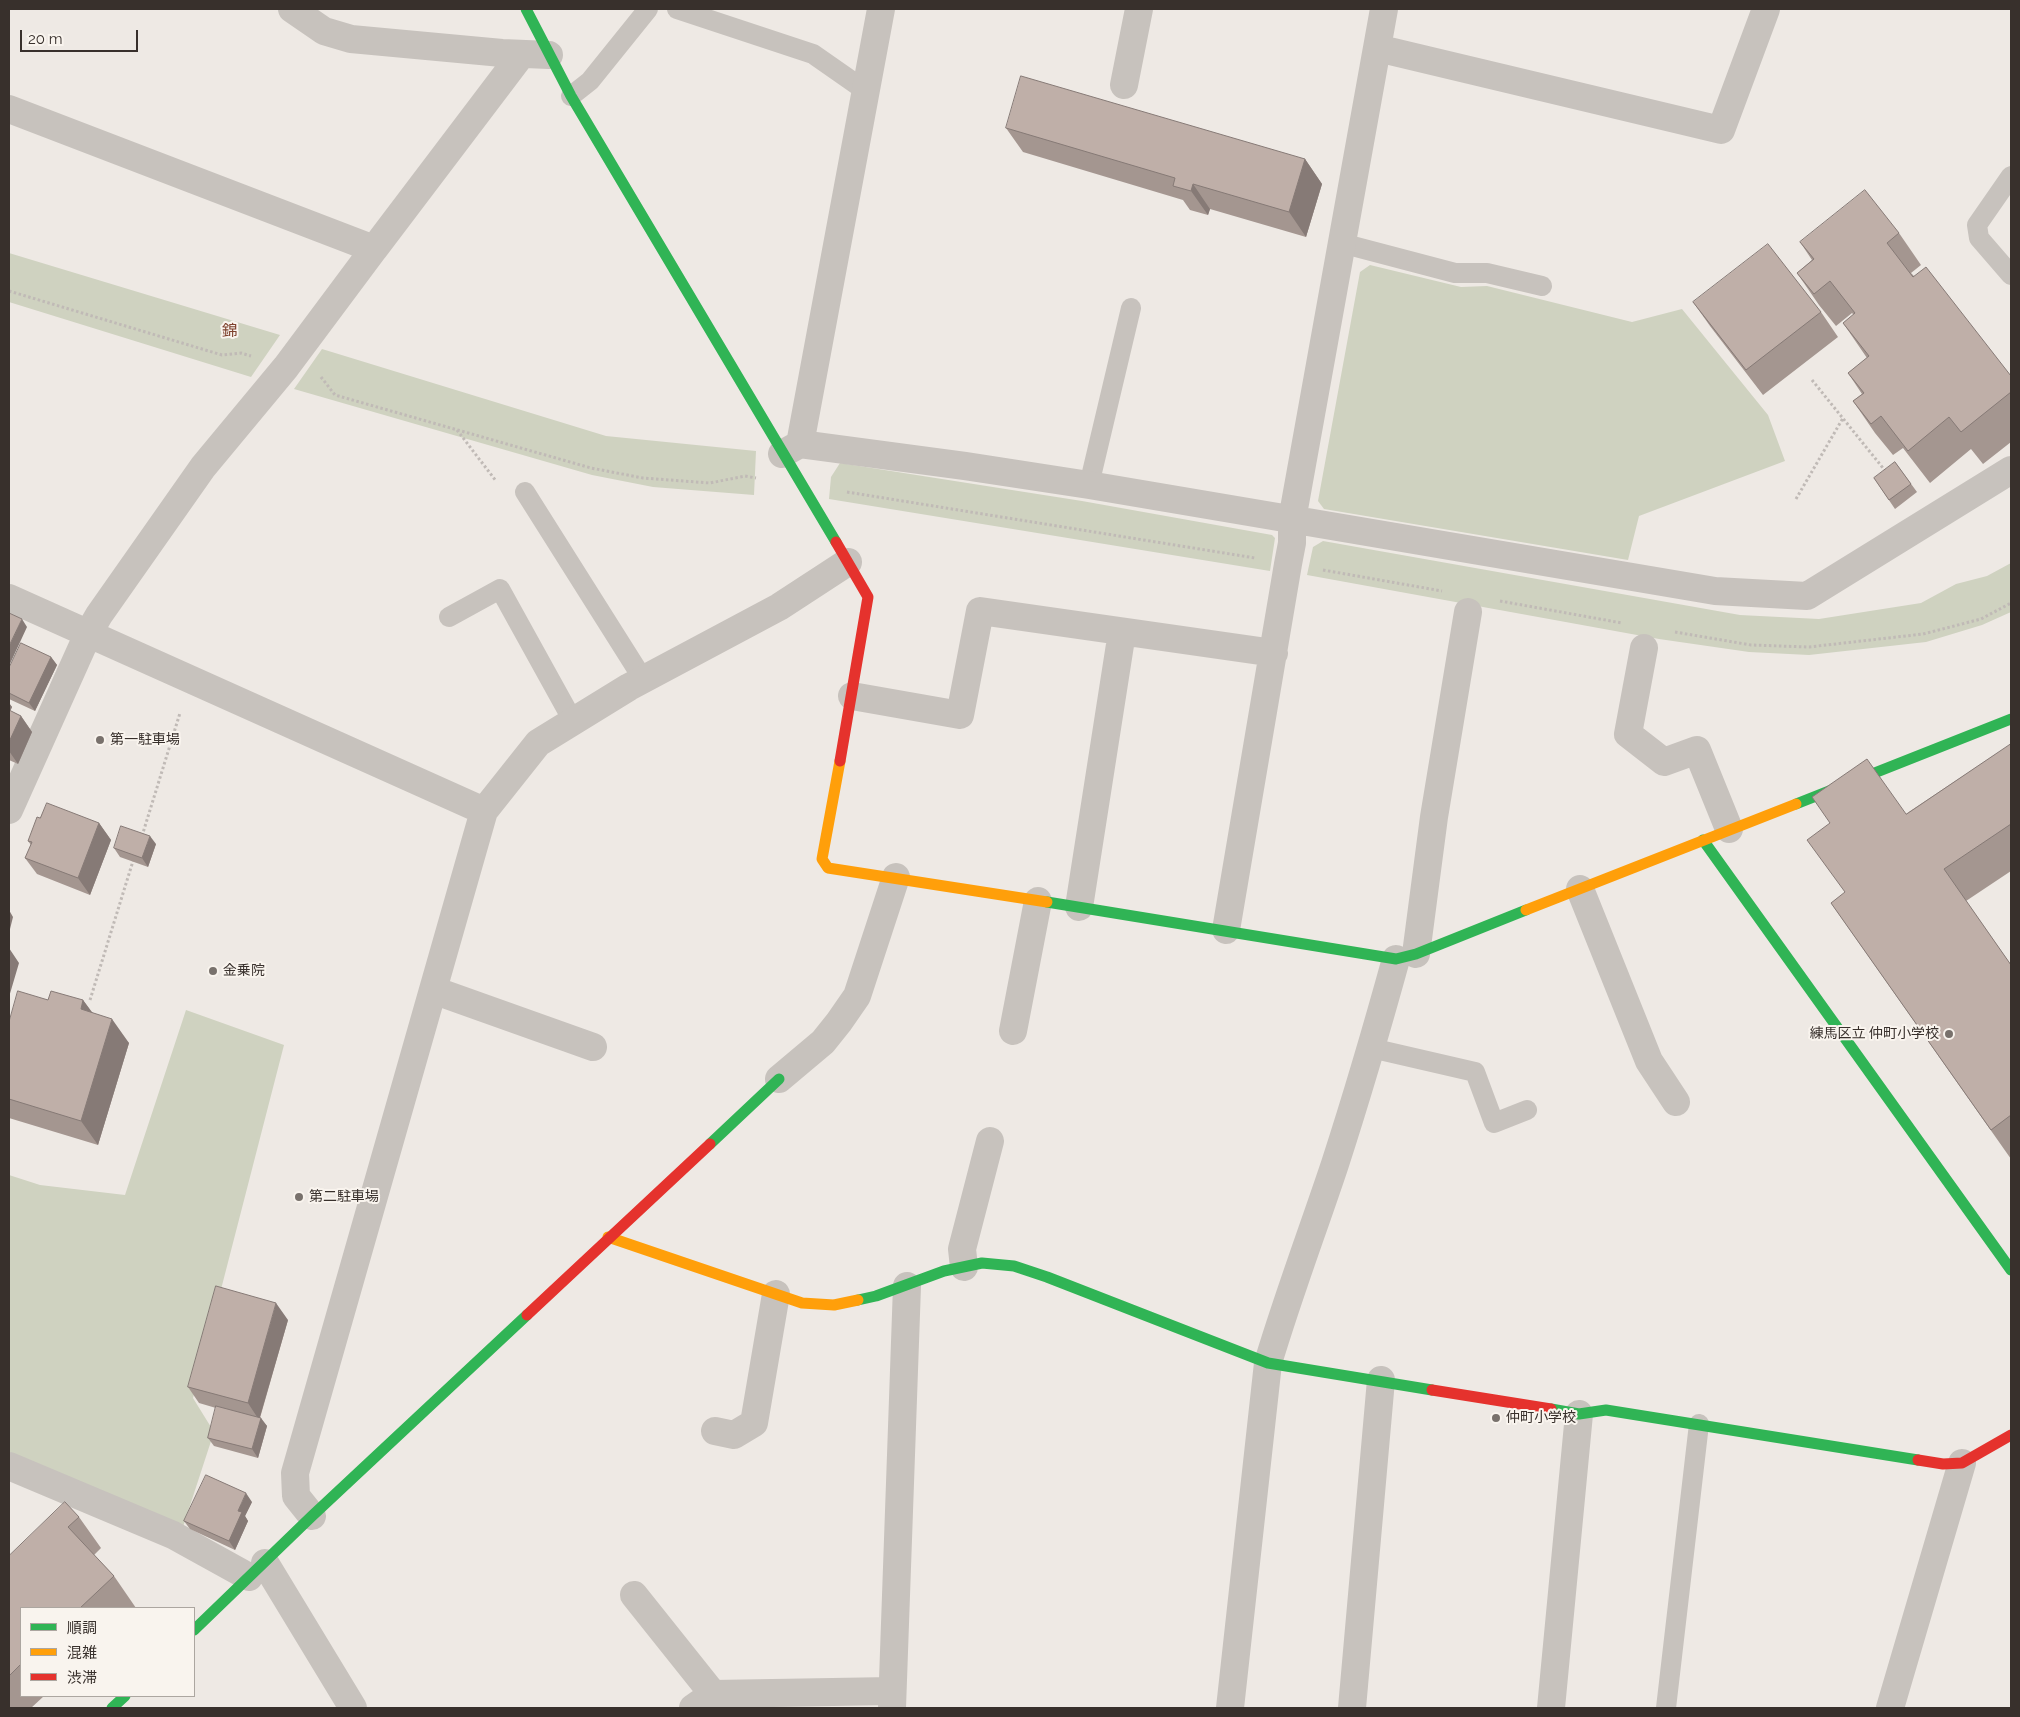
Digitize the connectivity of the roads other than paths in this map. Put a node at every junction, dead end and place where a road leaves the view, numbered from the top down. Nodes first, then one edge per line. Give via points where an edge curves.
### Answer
1 (292, 9) edge
2 (526, 9) edge
3 (648, 9) edge
4 (677, 9) edge
5 (881, 9) edge
6 (1139, 9) edge
7 (1384, 9) edge
8 (1766, 9) edge
9 (1377, 48) junction
10 (521, 55) junction
11 (549, 55) junction
12 (1124, 85) dead end
13 (866, 91) junction
14 (571, 96) junction
15 (9, 110) edge
16 (2011, 176) edge
17 (1342, 243) junction
18 (374, 249) junction
19 (2011, 275) edge
20 (1542, 286) dead end
21 (1131, 308) dead end
22 (790, 453) junction
23 (2011, 470) edge
24 (1089, 485) junction
25 (525, 492) road end
26 (1292, 520) junction
27 (848, 562) junction
28 (9, 598) edge
29 (1468, 612) dead end
30 (449, 617) dead end
31 (1122, 632) junction
32 (88, 634) junction
33 (1644, 648) dead end
34 (1274, 653) junction
35 (643, 679) junction
36 (852, 696) junction
37 (2011, 719) edge
38 (574, 721) junction
39 (9, 810) edge
40 (484, 811) junction
41 (1729, 829) junction
42 (1703, 840) junction
43 (896, 878) junction
44 (1580, 888) junction
45 (1038, 901) junction
46 (1079, 907) junction
47 (1226, 930) junction
48 (1406, 957) junction
49 (433, 990) junction
50 (1013, 1031) dead end
51 (593, 1047) dead end
52 (1371, 1048) junction
53 (779, 1078) joint
54 (1676, 1102) dead end
55 (1527, 1110) dead end
56 (990, 1141) dead end
57 (608, 1237) junction
58 (964, 1266) junction
59 (2011, 1270) edge
60 (907, 1286) junction
61 (776, 1294) junction
62 (1268, 1363) junction
63 (1381, 1380) junction
64 (1579, 1414) junction
65 (1699, 1424) junction
66 (715, 1431) dead end
67 (2011, 1435) edge
68 (1962, 1463) junction
69 (9, 1466) edge
70 (312, 1516) junction
71 (257, 1570) junction
72 (634, 1596) dead end
73 (195, 1629) edge
74 (124, 1697) edge
75 (892, 1699) edge
76 (703, 1701) edge
77 (112, 1708) edge
78 (352, 1708) edge
79 (1230, 1708) edge
80 (1352, 1708) edge
81 (1550, 1708) edge
82 (1666, 1708) edge
83 (1890, 1708) edge

1 - 10 street via 324,30 351,39
2 - 11 street
3 - 14 lane via 590,81
4 - 13 lane via 813,54
5 - 13 street
6 - 12 street
7 - 9 street
8 - 9 street via 1721,130
9 - 17 street
10 - 11 street
10 - 18 street
11 - 14 street
13 - 22 street
14 - 22 street
15 - 18 street
16 - 19 lane via 1977,225 1979,238
17 - 20 lane via 1455,273 1487,273
17 - 26 street
18 - 32 street via 286,366 203,467
21 - 24 lane
22 - 24 street via 965,466
22 - 27 street
23 - 26 street via 1807,596 1714,591
24 - 26 street
25 - 35 lane
26 - 34 street via 1292,542
27 - 35 street via 779,607
27 - 36 street via 868,597
28 - 32 street
29 - 48 street via 1434,817
30 - 38 lane via 500,589
31 - 34 street
31 - 36 street via 980,611 960,715
31 - 46 street
32 - 39 street
32 - 40 street
33 - 41 street via 1628,734 1664,762 1697,750
34 - 47 street
35 - 38 street
36 - 43 street via 822,859 828,868
37 - 41 street
38 - 40 street via 538,743
40 - 49 street
41 - 42 street
42 - 44 street
42 - 59 street
43 - 45 street
43 - 53 street via 857,996 823,1042
44 - 48 street
44 - 54 street via 1649,1061
45 - 46 street
45 - 50 street
46 - 47 street
47 - 48 street
48 - 52 street
49 - 51 street
49 - 70 street via 295,1473 296,1496
52 - 55 lane via 1475,1072 1494,1123
52 - 62 street
53 - 57 street
56 - 58 street via 962,1249
57 - 61 street
57 - 70 street
58 - 60 street
58 - 62 street via 982,1263 1014,1266
60 - 61 street via 834,1305 802,1303
60 - 75 street
61 - 66 street via 754,1423 734,1436
62 - 63 street
62 - 79 street
63 - 64 street
63 - 80 street
64 - 65 street via 1606,1410
64 - 81 street
65 - 68 street via 1943,1464
65 - 82 lane
67 - 68 street
68 - 83 street
69 - 71 street
70 - 71 street
71 - 73 street
71 - 78 street
72 - 76 street
74 - 77 street
75 - 76 street

